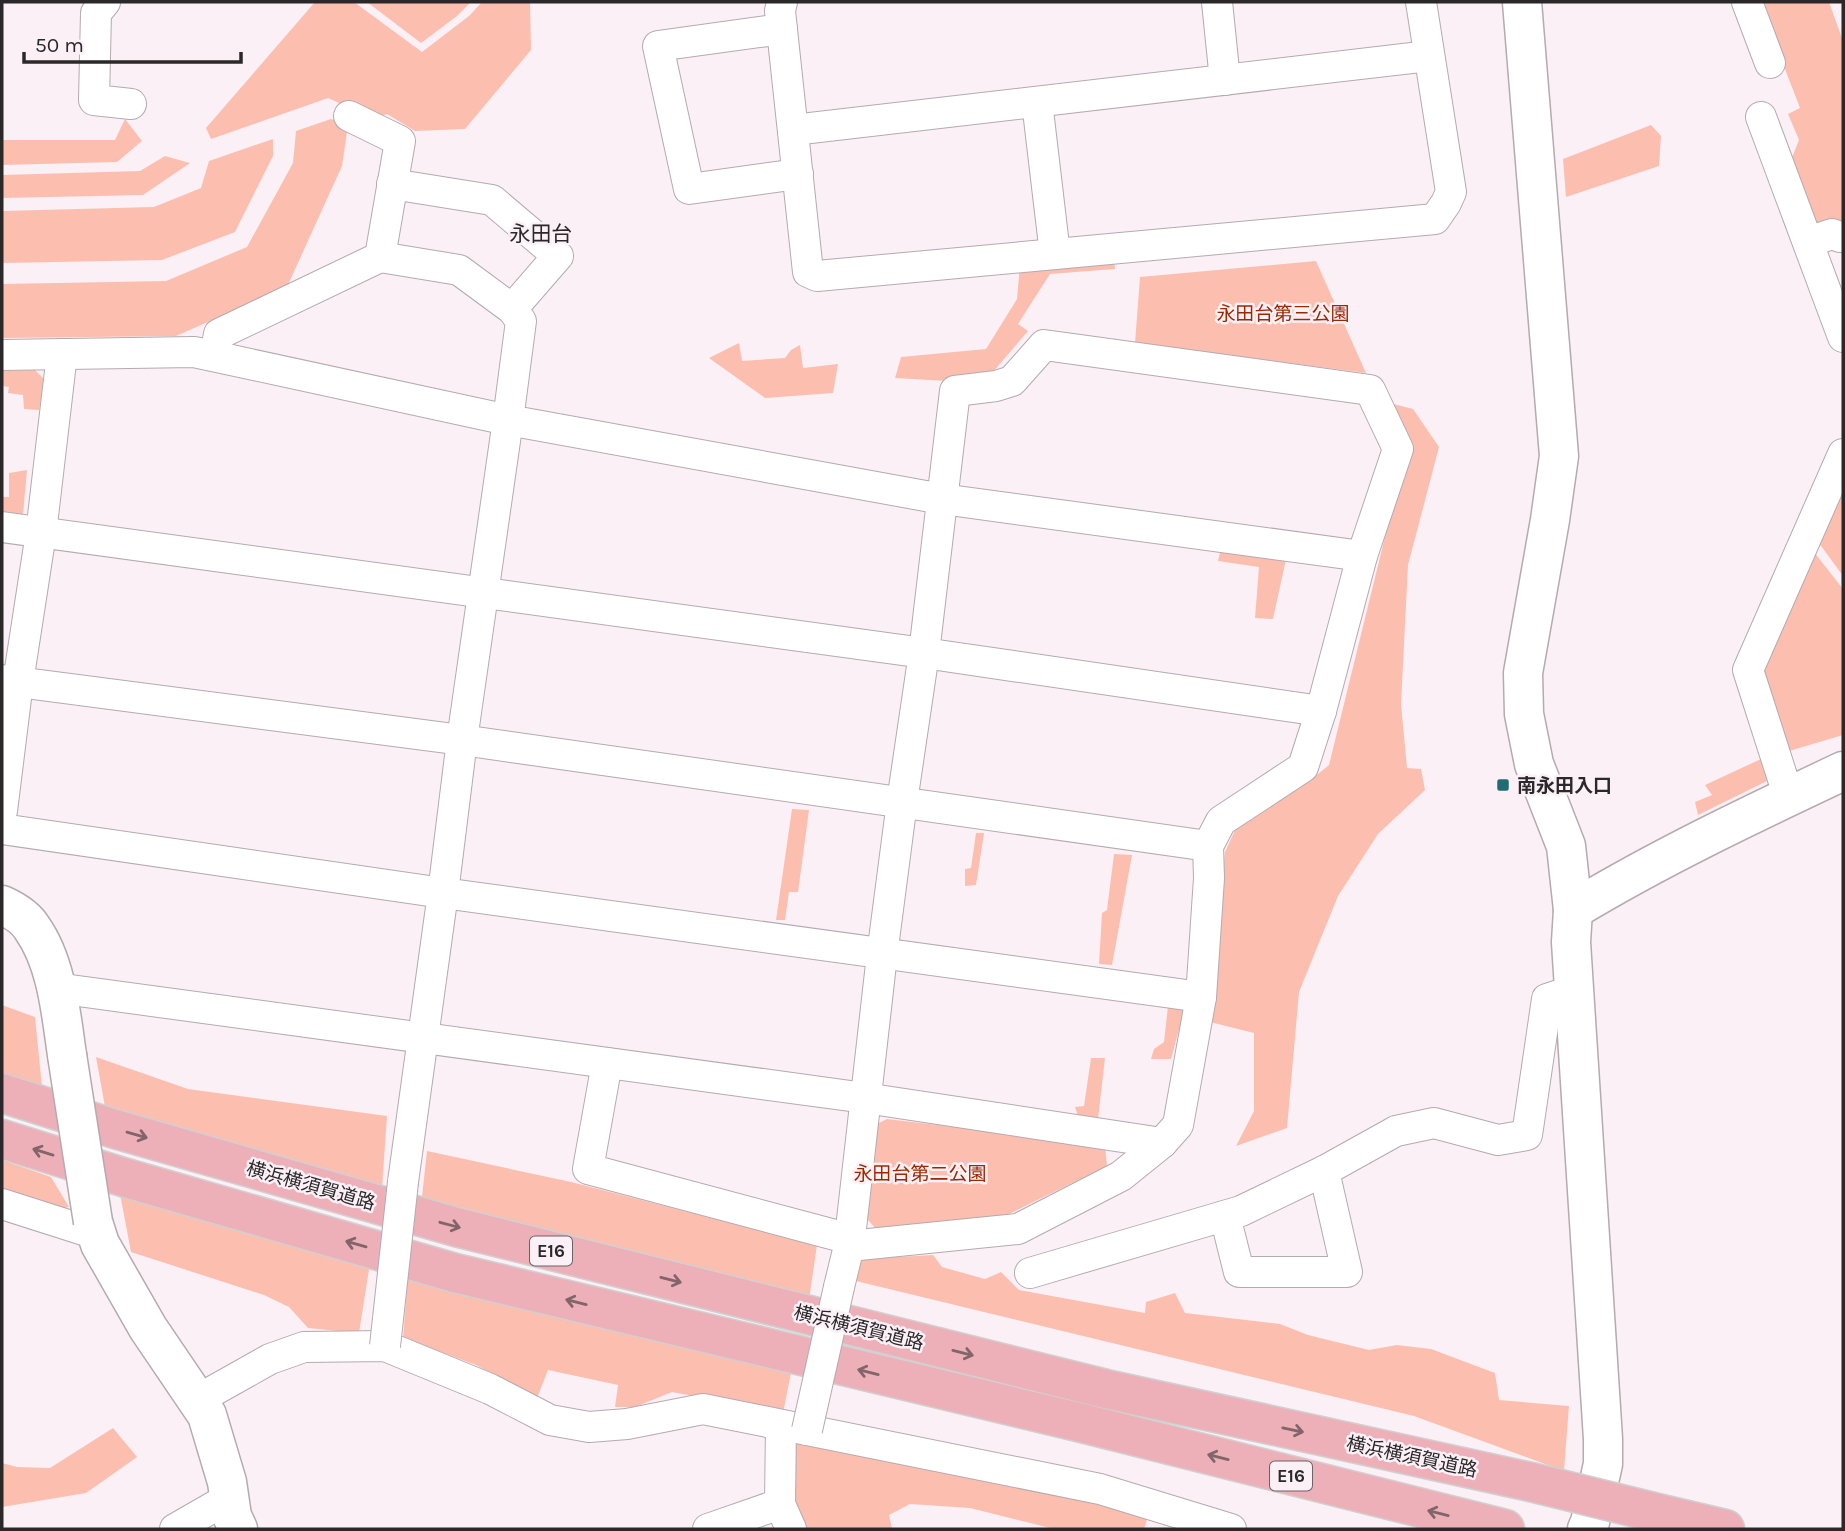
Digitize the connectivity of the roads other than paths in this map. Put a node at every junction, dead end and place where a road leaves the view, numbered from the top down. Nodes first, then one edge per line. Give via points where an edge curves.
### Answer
1 (105, 2) edge
2 (1217, 2) edge
3 (1421, 2) edge
4 (1522, 2) edge
5 (1747, 2) edge
6 (782, 15) edge
7 (1429, 56) junction
8 (1770, 63) dead end
9 (1226, 80) junction
10 (1037, 102) junction
11 (131, 104) dead end
12 (349, 116) dead end
13 (1760, 117) dead end
14 (793, 130) junction
15 (798, 174) junction
16 (392, 184) junction
17 (1843, 237) edge
18 (1808, 242) junction
19 (1055, 254) junction
20 (380, 257) junction
21 (512, 309) junction
22 (1843, 337) edge
23 (62, 354) junction
24 (2, 355) edge
25 (215, 356) junction
26 (508, 420) junction
27 (1843, 454) edge
28 (942, 499) junction
29 (2, 527) edge
30 (41, 533) junction
31 (1362, 556) junction
32 (484, 594) junction
33 (924, 653) junction
34 (10, 681) edge
35 (1321, 711) junction
36 (462, 740) junction
37 (1843, 771) edge
38 (1783, 779) dead end
39 (902, 802) junction
40 (2, 811) edge
41 (2, 829) edge
42 (1208, 846) junction
43 (443, 893) junction
44 (2, 905) edge
45 (1573, 910) junction
46 (882, 955) junction
47 (56, 988) junction
48 (1574, 990) junction
49 (1201, 998) junction
50 (424, 1038) junction
51 (607, 1063) junction
52 (2, 1093) edge
53 (865, 1098) junction
54 (2, 1139) edge
55 (1162, 1143) junction
56 (1324, 1171) junction
57 (2, 1204) edge
58 (1225, 1216) junction
59 (95, 1228) junction
60 (849, 1242) junction
61 (1030, 1273) dead end
62 (385, 1346) junction
63 (197, 1400) junction
64 (794, 1427) junction
65 (234, 1513) edge
66 (785, 1516) edge
67 (175, 1529) edge
68 (708, 1529) edge
69 (1231, 1529) edge
70 (1505, 1529) edge
71 (1587, 1529) edge
72 (1726, 1529) edge

1 - 11 street via 96,13 94,100
2 - 9 street
3 - 7 street
4 - 45 street via 1559,456 1523,673 1524,713 1534,764 1566,846
5 - 8 street
6 - 14 street
6 - 15 street via 658,46 689,189
7 - 9 street
7 - 19 street via 1451,192 1435,219
9 - 10 street
10 - 14 street
10 - 19 street
12 - 16 street via 400,141
13 - 18 street
14 - 15 street
15 - 19 street via 808,272 817,276
16 - 20 street
16 - 21 street via 492,200 558,256
17 - 18 street via 1832,234
18 - 22 street
20 - 21 street via 459,270
20 - 25 street via 219,334
21 - 26 street via 521,321
23 - 24 street
23 - 25 street via 194,352
23 - 30 street
25 - 26 street
26 - 28 street
26 - 32 street
27 - 38 street via 1748,670
28 - 31 street
28 - 31 street via 955,391 1012,381 1044,345 1370,390 1398,449
28 - 33 street
29 - 30 street
30 - 32 street
30 - 34 street
31 - 35 street
32 - 33 street
32 - 36 street
33 - 35 street
33 - 39 street
34 - 36 street
34 - 40 street
35 - 42 street via 1303,767 1220,821
36 - 39 street
36 - 43 street
37 - 45 street
39 - 42 street
39 - 46 street
41 - 43 street
42 - 49 street
43 - 46 street
43 - 50 street
44 - 47 street via 32,926
45 - 48 street
46 - 49 street
46 - 53 street
47 - 50 street
47 - 59 street, bridge
48 - 56 street via 1547,999 1527,1135 1498,1140 1434,1122 1396,1131
48 - 71 street via 1603,1439 1603,1464
49 - 55 street via 1178,1125
50 - 51 street
50 - 62 street, bridge
51 - 53 street
51 - 60 street via 588,1170
52 -> 72 highway, 横浜横須賀道路 / E16, bridge via 456,1227 1106,1389
53 - 55 street
53 - 60 street
70 -> 54 highway, E16 via 455,1273
55 - 60 street via 1121,1176 1018,1229
56 - 58 street
56 - 58 street via 1347,1272 1239,1272
57 - 59 street
58 - 61 street
59 - 63 street via 148,1328
60 - 64 street, bridge
62 - 63 street via 304,1347 270,1359
62 - 64 street via 550,1420 589,1427 703,1409
63 - 65 street via 207,1415
64 - 66 street
64 - 69 street via 1100,1489
65 - 67 street
66 - 68 street

